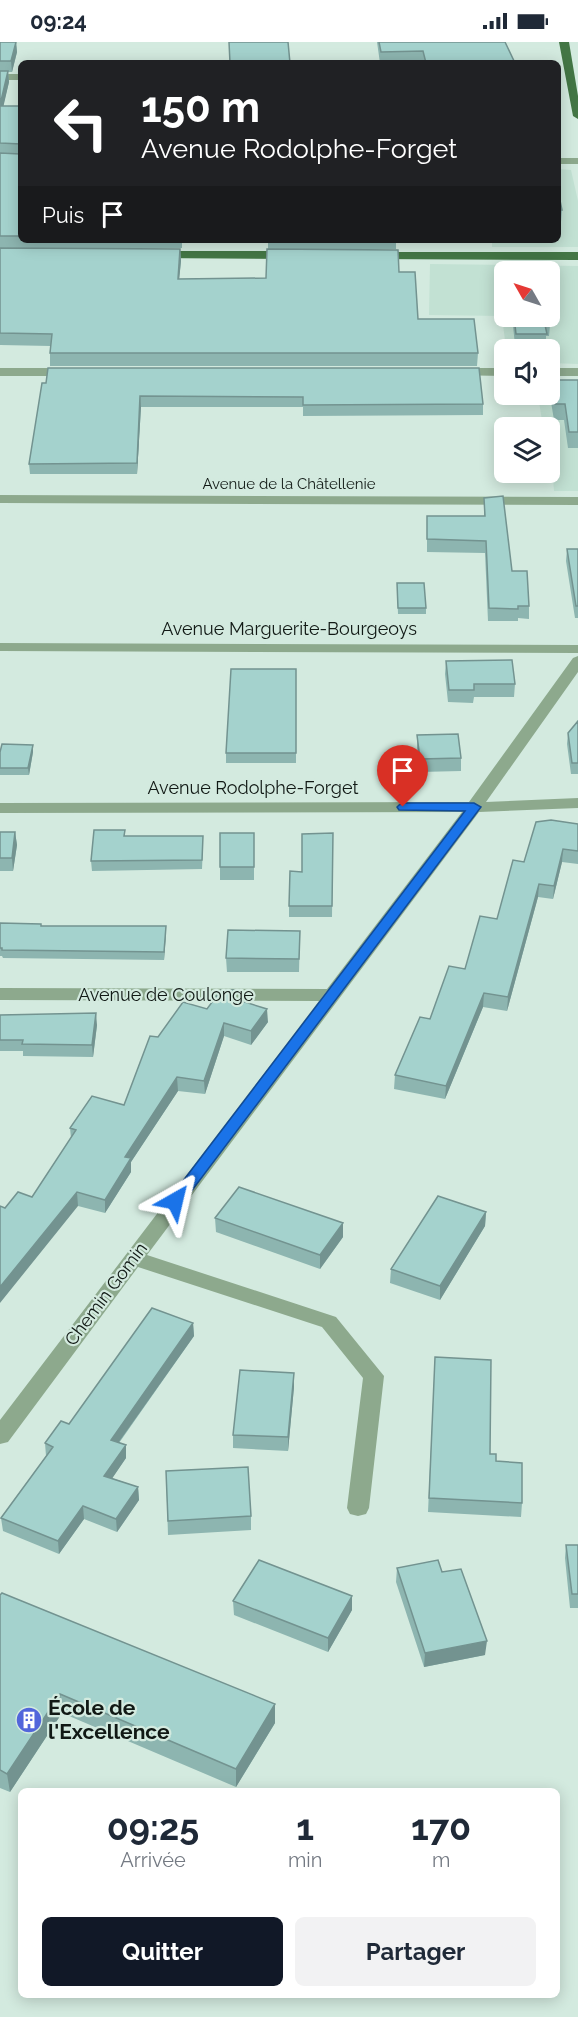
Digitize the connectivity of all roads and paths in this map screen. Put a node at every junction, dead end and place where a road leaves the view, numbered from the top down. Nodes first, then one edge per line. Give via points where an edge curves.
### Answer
1 (564, 42) edge
2 (0, 77) edge
3 (18, 77) edge
4 (578, 116) edge
5 (561, 161) edge
6 (578, 161) edge
7 (142, 255) edge
8 (307, 255) edge
9 (366, 256) edge
10 (578, 256) edge
11 (0, 372) edge
12 (82, 372) edge
13 (445, 372) edge
14 (494, 372) edge
15 (560, 372) edge
16 (578, 372) edge
17 (0, 499) edge
18 (578, 501) edge
19 (0, 647) edge
20 (578, 649) edge
21 (578, 661) edge
22 (578, 803) edge
23 (474, 807) junction
24 (0, 808) edge
25 (0, 994) edge
26 (332, 995) junction
27 (133, 1258) junction
28 (0, 1436) edge
29 (358, 1508) dead end

1 - 4 main road
2 - 3 street
5 - 6 street
7 - 8 main road
9 - 10 main road
11 - 12 street
13 - 14 street
15 - 16 street
17 - 18 street, Avenue de la Châtellenie
19 - 20 street, Avenue Marguerite-Bourgeoys
21 - 23 street, Chemin Gomin
22 - 23 street, Avenue Rodolphe-Forget
23 - 24 street, Avenue Rodolphe-Forget
23 - 26 street, Chemin Gomin
25 - 26 street, Avenue de Coulonge
26 - 27 street, Chemin Gomin
27 - 28 street, Chemin Gomin
27 - 29 street via 329,1322 374,1376

